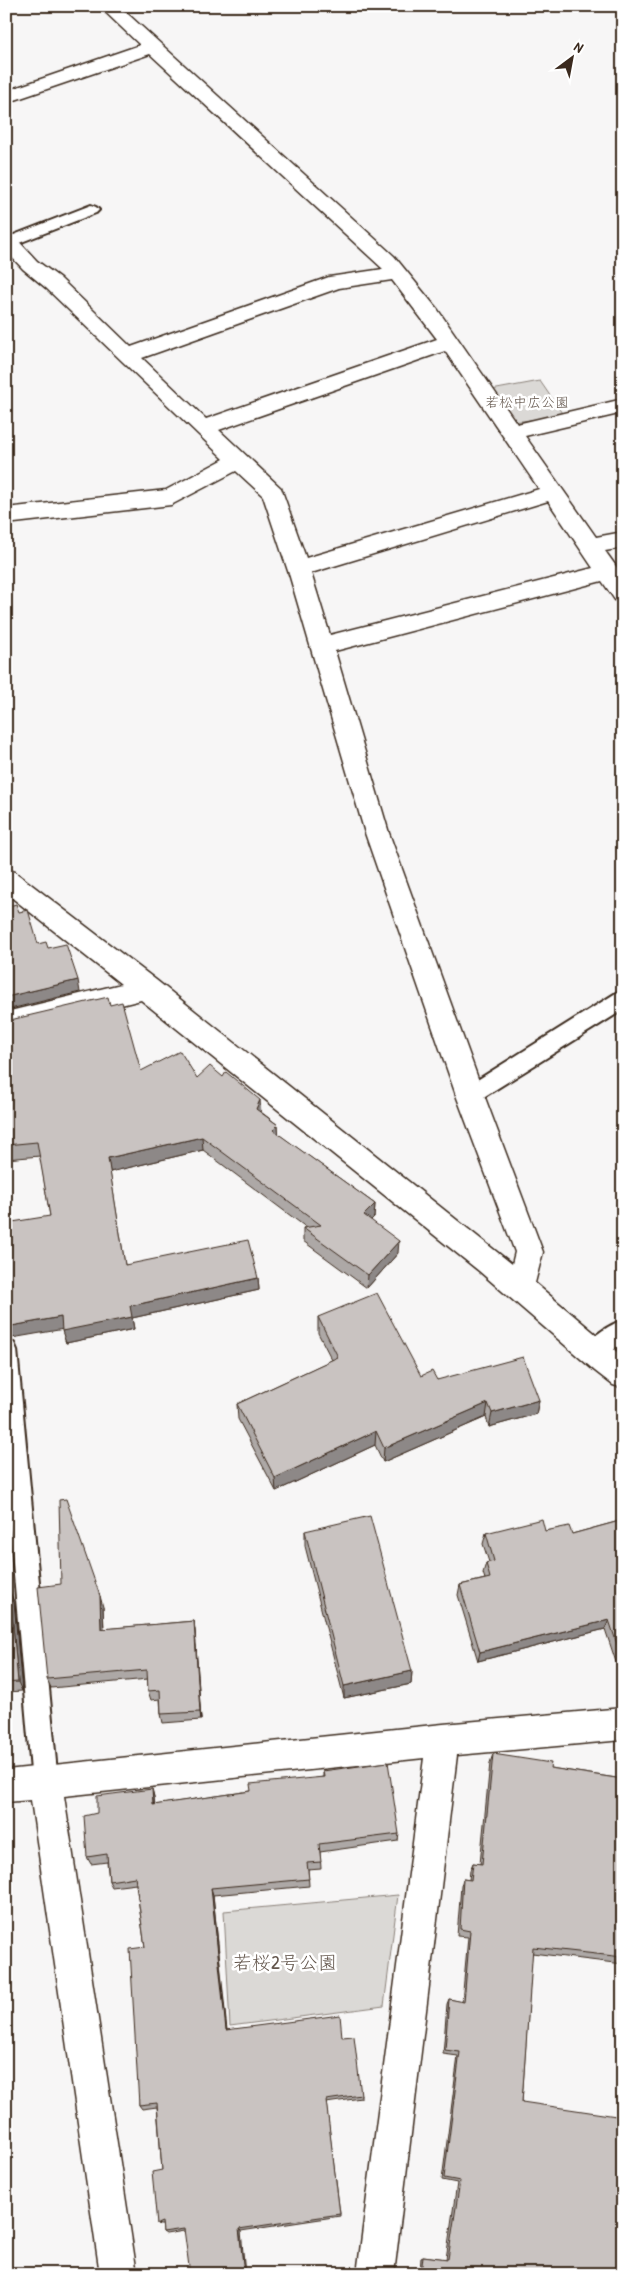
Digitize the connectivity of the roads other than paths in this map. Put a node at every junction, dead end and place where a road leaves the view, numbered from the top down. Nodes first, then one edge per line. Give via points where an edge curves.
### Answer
1 (108, 6) edge
2 (152, 47) junction
3 (6, 97) edge
4 (91, 210) dead end
5 (8, 240) edge
6 (30, 265) junction
7 (6, 266) edge
8 (397, 273) junction
9 (450, 342) junction
10 (128, 356) junction
11 (623, 406) edge
12 (205, 427) junction
13 (512, 432) junction
14 (238, 462) junction
15 (553, 492) junction
16 (6, 516) edge
17 (623, 540) edge
18 (590, 546) junction
19 (298, 569) junction
20 (607, 572) junction
21 (623, 594) edge
22 (320, 646) junction
23 (6, 879) edge
24 (147, 988) junction
25 (623, 999) edge
26 (6, 1022) edge
27 (470, 1095) junction
28 (520, 1287) junction
29 (623, 1330) edge
30 (6, 1350) edge
31 (593, 1352) junction
32 (623, 1375) edge
33 (623, 1724) edge
34 (443, 1740) junction
35 (45, 1783) junction
36 (6, 1786) edge
37 (119, 2274) edge
38 (375, 2274) edge

1 - 2 street
2 - 3 street
2 - 8 street
4 - 5 lane
5 - 6 street
6 - 7 street
6 - 10 street
8 - 9 street
8 - 10 street via 336,282
9 - 12 street
9 - 13 street
10 - 12 street
11 - 13 street
12 - 14 street
13 - 15 street
14 - 16 street via 171,496
14 - 19 street via 273,493
15 - 18 street
15 - 19 street
17 - 18 street
18 - 20 street
19 - 22 street
20 - 21 street
20 - 22 street
22 - 27 street via 377,833
23 - 24 street
24 - 26 street
24 - 28 street
25 - 27 lane
27 - 28 street via 529,1252
28 - 31 street
29 - 31 lane
30 - 35 lane
31 - 32 street
33 - 34 street
34 - 35 street
34 - 38 street
35 - 36 street
35 - 37 street

